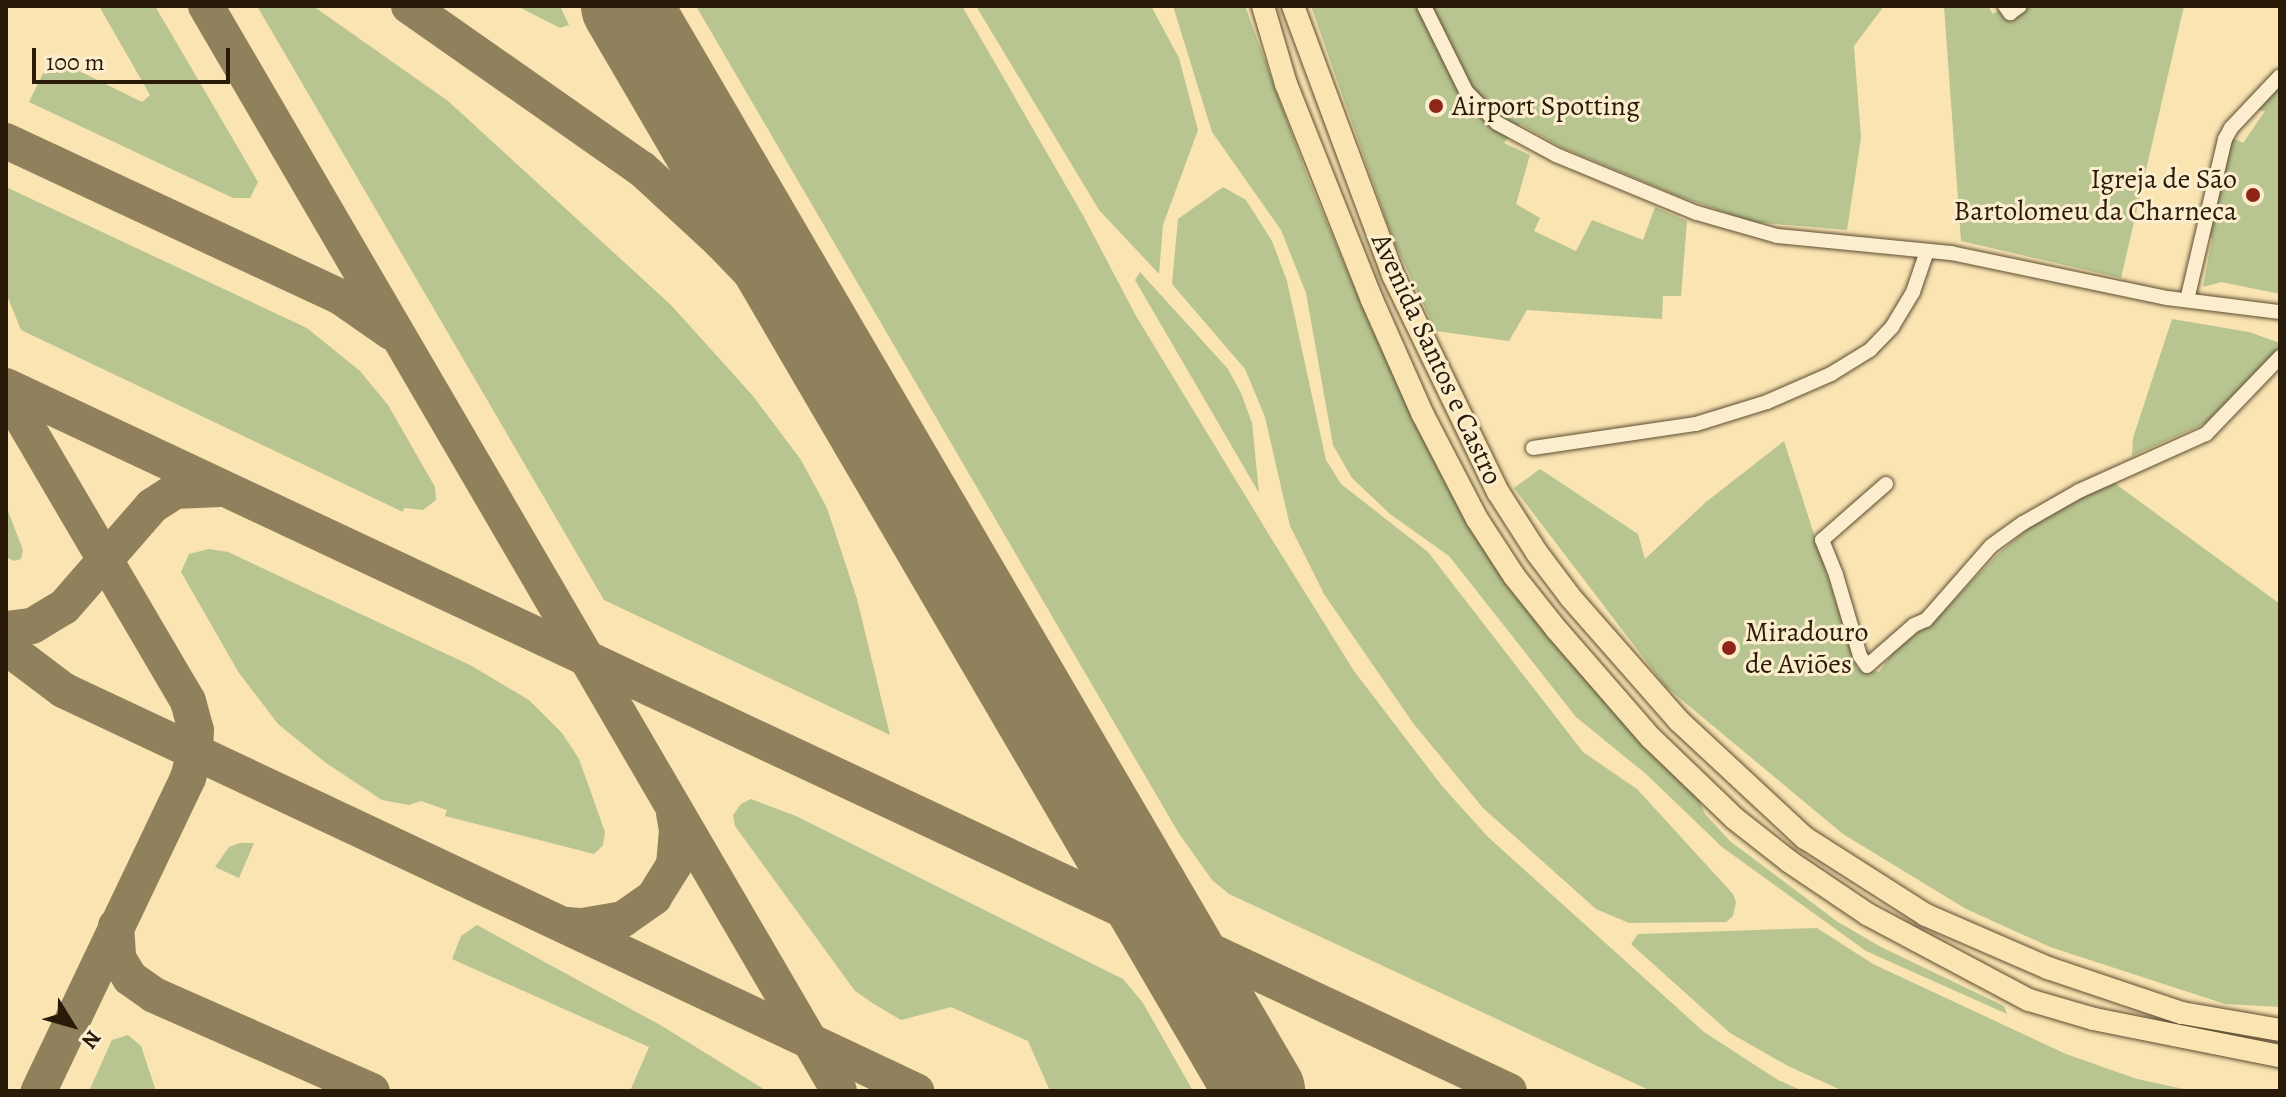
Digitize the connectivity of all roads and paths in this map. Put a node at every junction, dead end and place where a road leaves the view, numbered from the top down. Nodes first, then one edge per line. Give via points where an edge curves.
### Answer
1 (1263, 6) edge
2 (1293, 6) edge
3 (1424, 6) edge
4 (2280, 76) edge
5 (1927, 251) junction
6 (2187, 300) junction
7 (2280, 312) edge
8 (2280, 357) edge
9 (1533, 448) dead end
10 (1886, 484) dead end
11 (2280, 1030) edge
12 (2280, 1056) edge

1 - 12 main road, Avenida Santos e Castro via 1286,84 1372,300 1470,505 1514,576 1651,738 1734,818 1790,862 1867,914 2029,1000 2094,1019
2 - 11 main road, Avenida Santos e Castro via 1393,275 1498,492 1571,598 1679,721 1805,838 1926,915 2048,968 2182,1013
3 - 5 street via 1466,91 1481,109 1556,155 1737,226 1810,241
4 - 6 street via 2225,139
5 - 6 street
5 - 9 street via 1913,292 1892,327 1870,350 1831,374 1767,402 1696,424
6 - 7 street
8 - 10 street via 2206,434 2079,491 1991,546 1926,620 1867,666 1822,540

